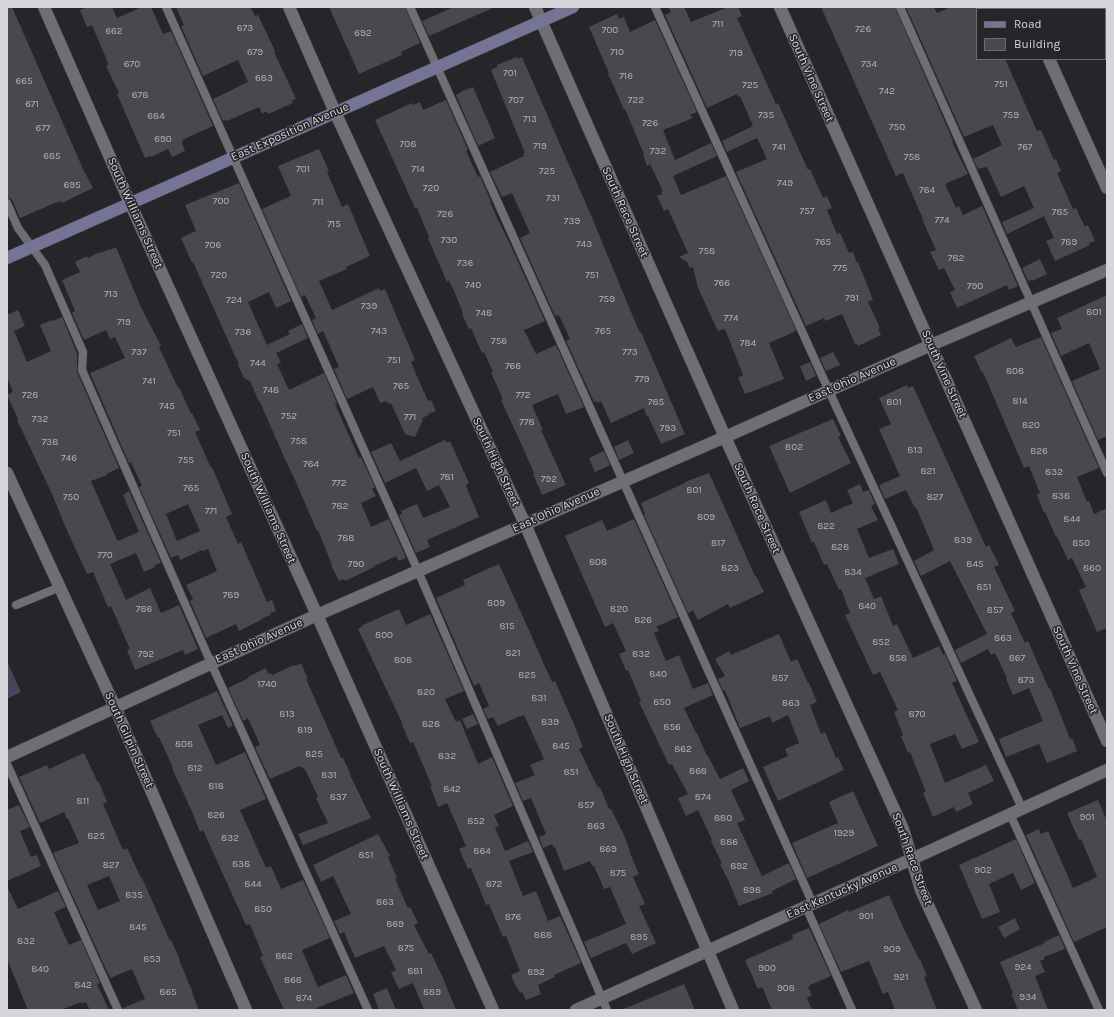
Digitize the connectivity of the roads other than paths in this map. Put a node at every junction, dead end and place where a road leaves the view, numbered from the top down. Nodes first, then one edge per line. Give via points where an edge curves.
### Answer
1 (44, 7) edge
2 (166, 7) edge
3 (289, 7) edge
4 (410, 7) edge
5 (535, 7) edge
6 (573, 7) edge
7 (655, 7) edge
8 (780, 7) edge
9 (900, 7) edge
10 (541, 21) junction
11 (1049, 60) edge
12 (436, 67) junction
13 (335, 112) junction
14 (232, 158) junction
15 (1107, 188) edge
16 (7, 203) edge
17 (130, 203) junction
18 (32, 246) junction
19 (7, 258) edge
20 (1107, 270) edge
21 (1032, 302) junction
22 (931, 345) junction
23 (829, 391) junction
24 (725, 437) junction
25 (7, 473) edge
26 (1107, 473) edge
27 (623, 481) junction
28 (525, 524) junction
29 (418, 571) junction
30 (60, 587) junction
31 (16, 605) dead end
32 (317, 615) junction
33 (211, 663) junction
34 (115, 707) junction
35 (1107, 741) edge
36 (7, 757) edge
37 (7, 764) edge
38 (1107, 770) edge
39 (1022, 808) junction
40 (1010, 814) junction
41 (912, 859) junction
42 (809, 905) junction
43 (708, 951) junction
44 (602, 998) junction
45 (118, 1010) edge
46 (246, 1010) edge
47 (368, 1010) edge
48 (493, 1010) edge
49 (576, 1010) edge
50 (607, 1010) edge
51 (733, 1010) edge
52 (852, 1010) edge
53 (976, 1010) edge
54 (1099, 1010) edge

1 - 17 street, South Williams Street
2 - 14 lane
3 - 13 street, South High Street
4 - 12 lane
5 - 10 street, South Race Street
6 - 10 street, East Exposition Avenue
7 - 23 lane
8 - 22 street, South Vine Street
9 - 21 lane
10 - 12 street, East Exposition Avenue
10 - 24 street, South Race Street
11 - 15 street
12 - 13 street, East Exposition Avenue
12 - 27 lane
13 - 14 street, East Exposition Avenue
13 - 28 street, South High Street
14 - 17 street, East Exposition Avenue
14 - 29 lane
16 - 18 lane via 18,228
17 - 18 street, East Exposition Avenue
17 - 32 street, South Williams Street
18 - 19 street, East Exposition Avenue
18 - 33 lane via 45,265 84,352 82,370
20 - 21 street, East Ohio Avenue
21 - 22 street, East Ohio Avenue
21 - 26 lane
22 - 23 street, East Ohio Avenue
22 - 35 street, South Vine Street
23 - 24 street, East Ohio Avenue
23 - 39 lane
24 - 27 street, East Ohio Avenue
24 - 41 street, South Race Street via 903,829
25 - 30 street, South Gilpin Street
27 - 28 street, East Ohio Avenue
27 - 42 lane
28 - 29 street, East Ohio Avenue
28 - 43 street, South High Street
29 - 32 street, East Ohio Avenue
29 - 44 lane
30 - 31 lane
30 - 34 street, South Gilpin Street
32 - 33 street, East Ohio Avenue
32 - 48 street, South Williams Street
33 - 34 street, East Ohio Avenue
33 - 47 lane
34 - 36 street, East Ohio Avenue
34 - 46 street, South Gilpin Street
37 - 45 lane
38 - 39 street, East Kentucky Avenue
39 - 40 street, East Kentucky Avenue
40 - 41 street, East Kentucky Avenue
40 - 54 lane
41 - 42 street, East Kentucky Avenue
41 - 53 street, South Race Street via 921,890
42 - 43 street, East Kentucky Avenue
42 - 52 lane
43 - 44 street, East Kentucky Avenue
43 - 51 street, South High Street
44 - 49 street, East Kentucky Avenue
44 - 50 lane

